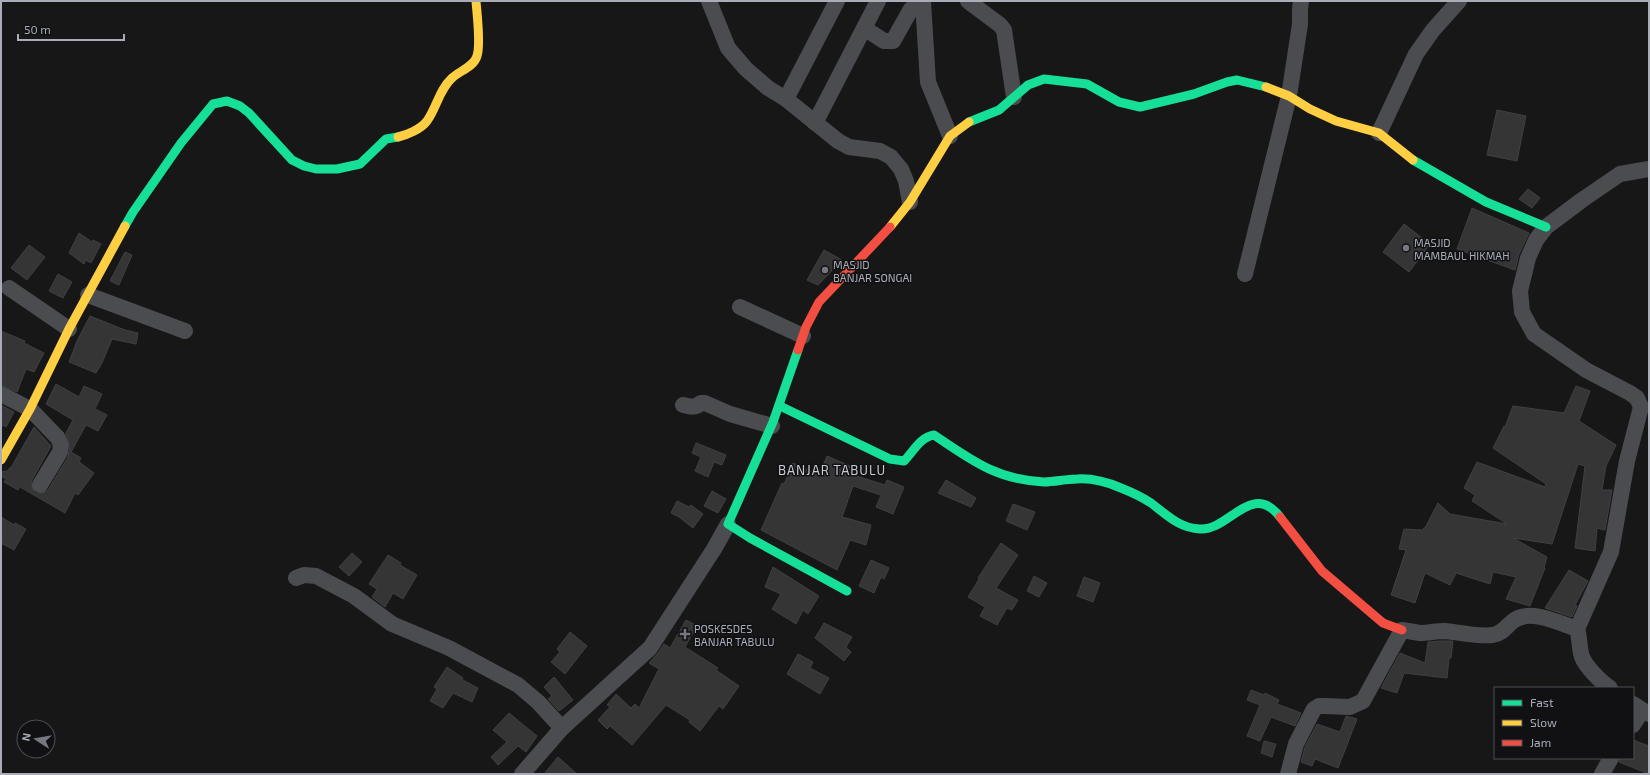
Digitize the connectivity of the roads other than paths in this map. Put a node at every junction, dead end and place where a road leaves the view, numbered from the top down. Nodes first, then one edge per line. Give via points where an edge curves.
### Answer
1 (476, 1) edge
2 (709, 1) edge
3 (837, 1) edge
4 (878, 1) edge
5 (968, 1) edge
6 (1302, 1) edge
7 (1459, 1) edge
8 (864, 28) junction
9 (1289, 96) junction
10 (1014, 97) junction
11 (786, 99) junction
12 (815, 123) junction
13 (1379, 133) junction
14 (950, 136) junction
15 (1649, 169) edge
16 (910, 202) junction
17 (1546, 227) junction
18 (1245, 274) dead end
19 (9, 288) dead end
20 (88, 295) junction
21 (740, 307) dead end
22 (69, 329) junction
23 (185, 331) dead end
24 (803, 336) junction
25 (1, 394) edge
26 (684, 405) dead end
27 (780, 406) junction
28 (30, 409) junction
29 (772, 426) junction
30 (1, 460) edge
31 (40, 485) dead end
32 (728, 524) junction
33 (296, 578) dead end
34 (848, 591) dead end
35 (1577, 629) junction
36 (1402, 630) junction
37 (1609, 687) edge
38 (1641, 710) edge
39 (1634, 722) edge
40 (562, 728) junction
41 (1610, 759) edge
42 (522, 774) edge
43 (1288, 774) edge
44 (1602, 774) edge

1 - 20 street via 478,47 474,62 444,87 427,121 419,128 401,136 386,138 360,164 337,170 304,166 292,160 240,106 227,101 213,104 181,143 132,212
2 - 11 street via 728,48 746,69
3 - 11 street
4 - 8 street
5 - 10 street via 1004,30
6 - 9 street
7 - 13 street via 1416,54
8 - 12 street
8 - 14 street via 884,41 893,41 911,8 923,2 928,82
9 - 10 street via 1237,80 1140,107 1119,102 1088,84 1044,79 1028,85
9 - 13 street via 1336,121
9 - 18 street
10 - 14 street via 999,110 970,121
11 - 12 street
12 - 16 street via 849,148 880,151 891,157 901,169
13 - 17 street via 1407,157 1486,202
14 - 16 street
15 - 17 street via 1620,174
16 - 24 street via 896,221 819,302
17 - 35 street via 1536,240 1528,258 1520,291 1522,312 1534,334 1586,370 1630,393 1637,398 1641,407 1627,461 1611,552
19 - 22 street
20 - 22 street
20 - 23 street
21 - 24 street
22 - 28 street
24 - 27 street
25 - 28 street
26 - 29 street via 691,407 701,402 730,414
27 - 29 street
27 - 36 street via 890,460 904,461 925,438 934,435 998,474 1042,482 1072,479 1103,482 1134,494 1181,526 1204,530 1246,506 1269,506 1275,510 1322,571 1383,623
28 - 30 street
28 - 31 street via 58,438 61,445 60,452
29 - 32 street
32 - 34 street
32 - 40 street via 650,648
33 - 40 street via 304,575 316,576 354,596 392,624 449,648 518,685
35 - 36 street via 1545,618 1527,616 1512,622 1504,631 1486,636
35 - 37 street via 1583,659
36 - 43 street via 1363,701 1350,707 1319,706 1314,709 1296,744
38 - 39 street
40 - 42 street
41 - 44 street

